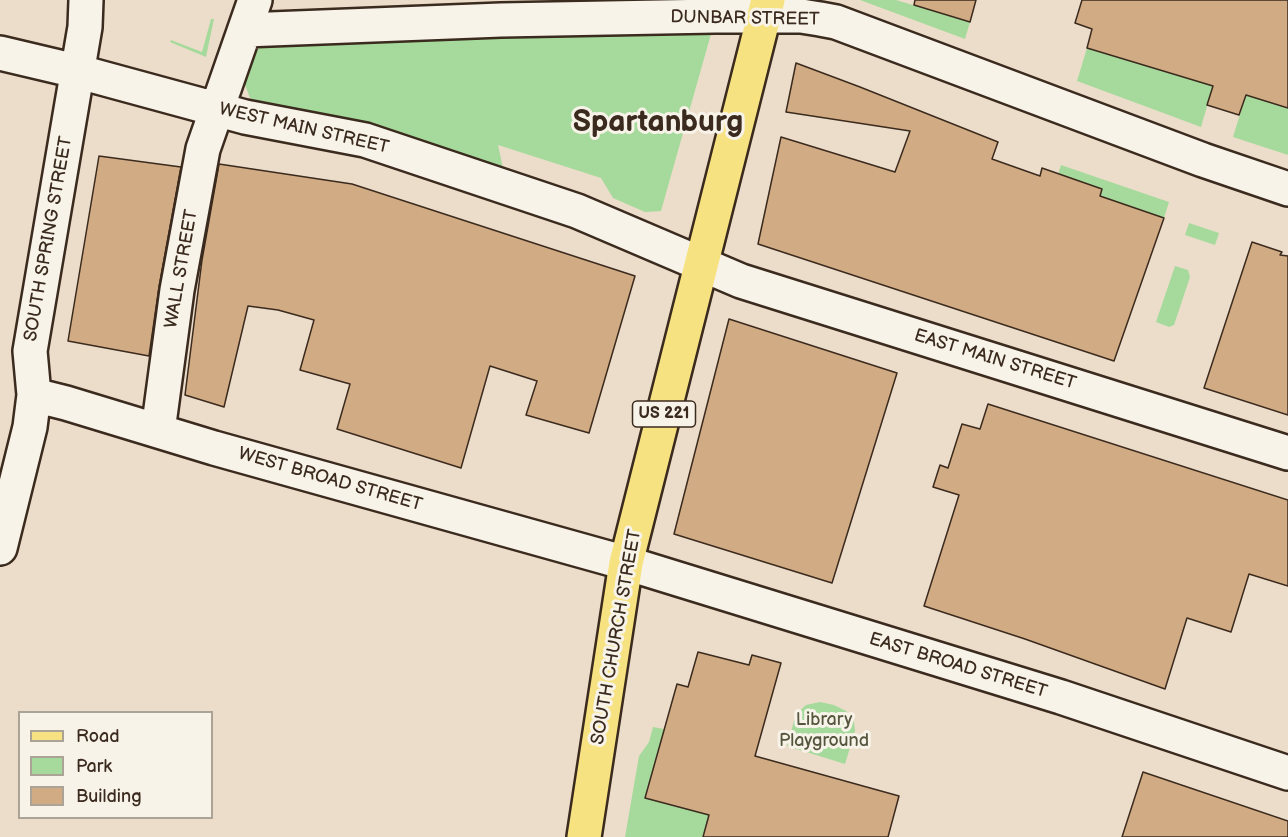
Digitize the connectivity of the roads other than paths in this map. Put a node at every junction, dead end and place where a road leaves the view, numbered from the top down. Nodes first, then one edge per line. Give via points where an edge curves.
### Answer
1 (86, 0) edge
2 (766, 8) edge
3 (250, 15) edge
4 (0, 53) edge
5 (76, 71) junction
6 (217, 110) junction
7 (1288, 189) edge
8 (702, 264) junction
9 (34, 395) junction
10 (158, 431) junction
11 (1288, 453) edge
12 (0, 548) edge
13 (626, 563) junction
14 (1288, 773) edge
15 (584, 837) edge

1 - 5 street, SOUTH SPRING STREET
2 - 3 street, DUNBAR STREET via 501,20
2 - 7 street, DUNBAR STREET via 836,22
2 - 8 main road, US 221
3 - 6 street, WALL STREET
4 - 5 street, WEST MAIN STREET
5 - 6 street, WEST MAIN STREET
5 - 9 street, SOUTH SPRING STREET via 30,351
6 - 8 street, WEST MAIN STREET via 365,140 577,212
6 - 10 street, WALL STREET via 203,149 177,290
8 - 11 street, EAST MAIN STREET via 741,281
8 - 13 main road, SOUTH CHURCH STREET / US 221
9 - 10 street, WEST BROAD STREET
9 - 12 street, SOUTH SPRING STREET via 30,427
10 - 13 street, WEST BROAD STREET
13 - 14 street, EAST BROAD STREET via 1061,697
13 - 15 main road, SOUTH CHURCH STREET / US 221

